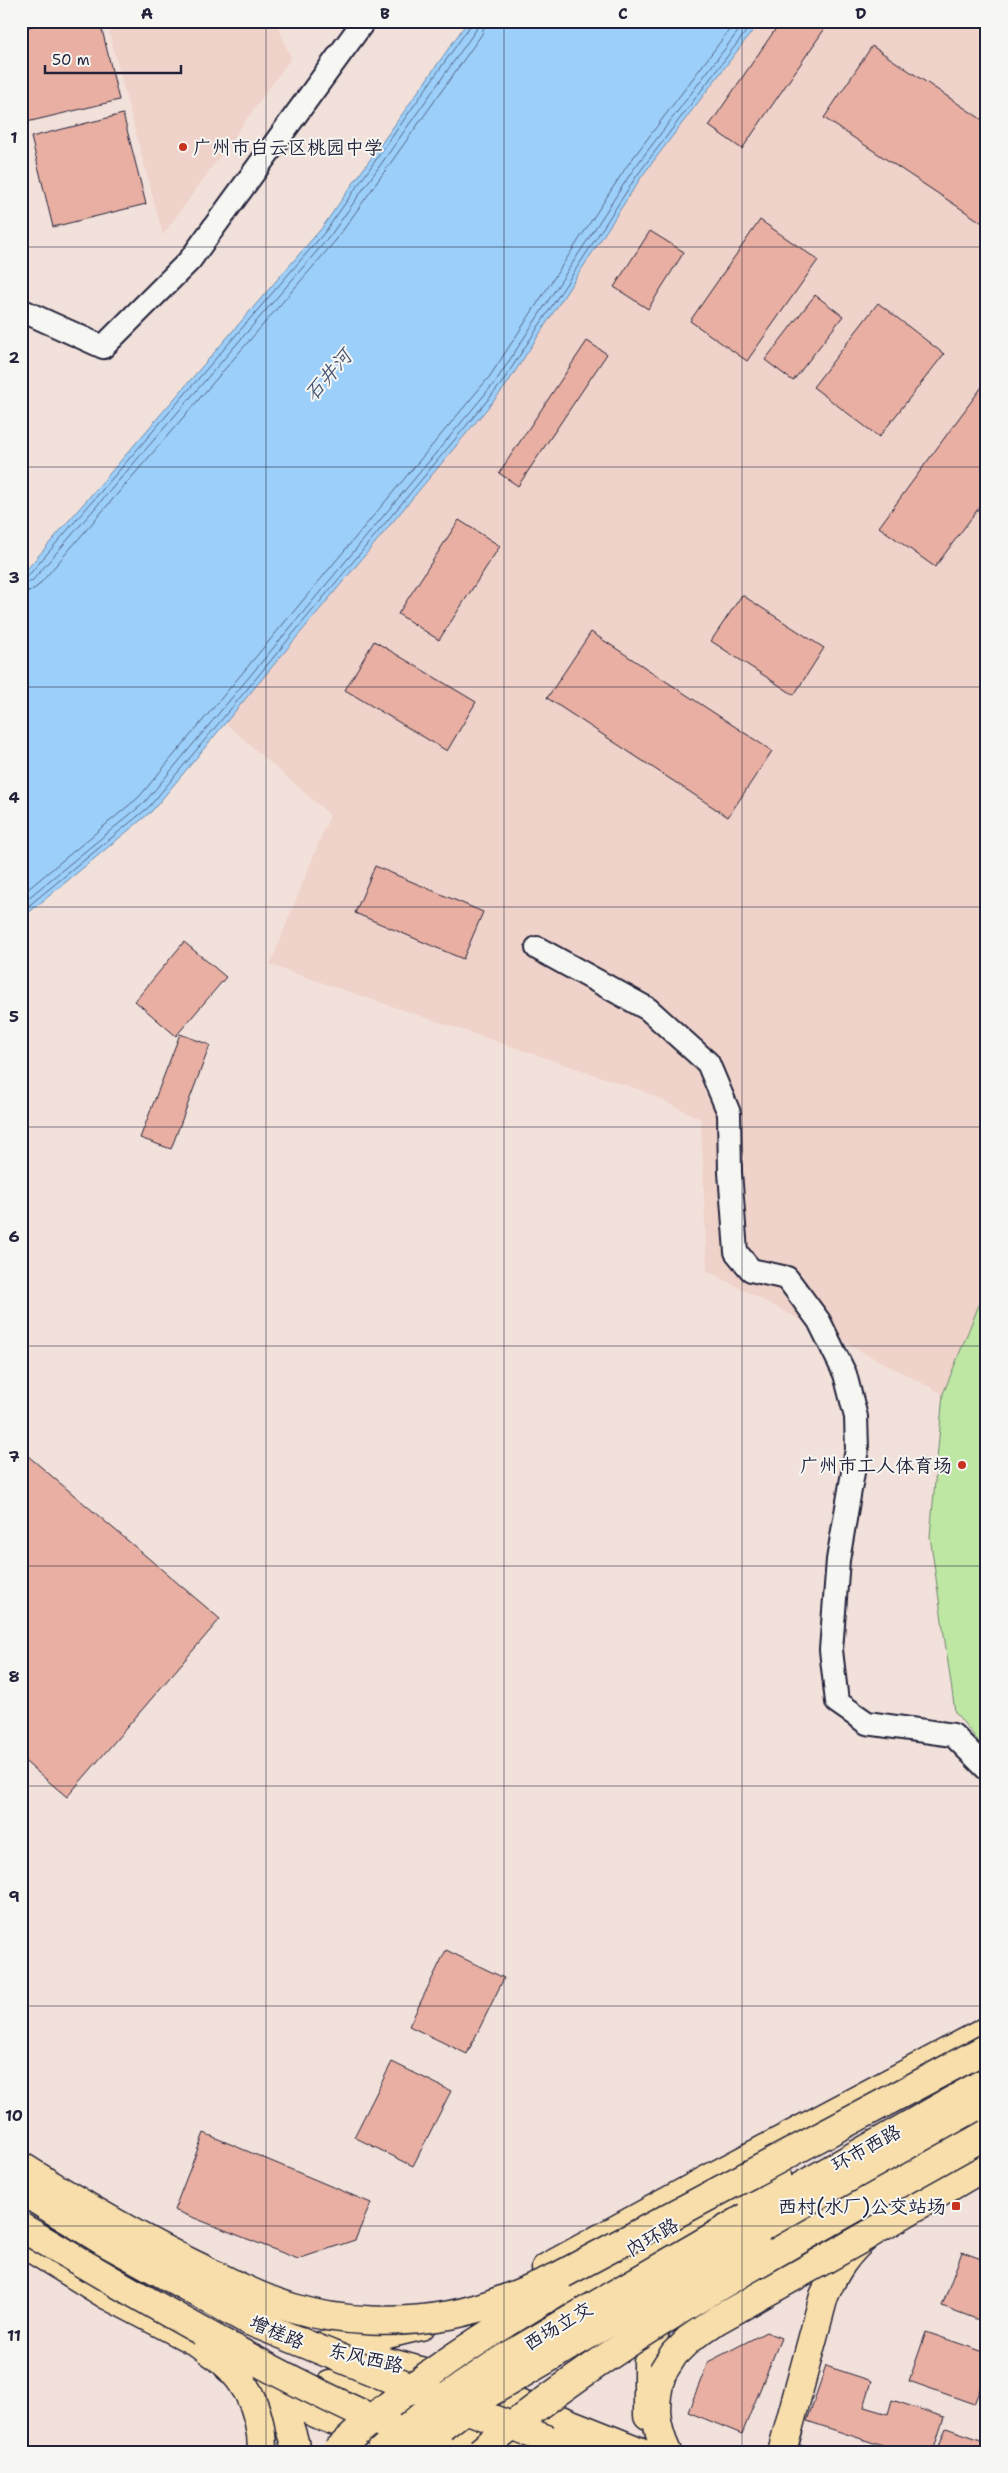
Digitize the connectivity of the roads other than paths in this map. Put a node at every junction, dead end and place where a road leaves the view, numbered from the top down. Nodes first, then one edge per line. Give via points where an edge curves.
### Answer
1 (364, 21) edge
2 (21, 310) edge
3 (537, 948) dead end
4 (987, 1769) edge
5 (987, 2031) edge
6 (987, 2048) edge
7 (987, 2057) edge
8 (987, 2081) edge
9 (987, 2105) edge
10 (874, 2106) junction
11 (987, 2134) edge
12 (987, 2141) edge
13 (890, 2161) junction
14 (987, 2164) edge
15 (21, 2166) edge
16 (21, 2181) edge
17 (21, 2190) edge
18 (21, 2206) edge
19 (21, 2217) edge
20 (21, 2227) edge
21 (751, 2227) junction
22 (868, 2235) junction
23 (810, 2240) junction
24 (21, 2242) edge
25 (105, 2242) junction
26 (101, 2279) junction
27 (573, 2293) junction
28 (169, 2329) junction
29 (654, 2334) junction
30 (322, 2341) junction
31 (275, 2342) junction
32 (365, 2348) junction
33 (614, 2360) junction
34 (253, 2382) junction
35 (321, 2393) junction
36 (494, 2395) junction
37 (538, 2411) junction
38 (425, 2419) junction
39 (502, 2422) junction
40 (378, 2442) edge
41 (529, 2448) edge
42 (262, 2452) edge
43 (279, 2452) edge
44 (296, 2452) edge
45 (336, 2452) edge
46 (352, 2452) edge
47 (409, 2452) edge
48 (414, 2452) edge
49 (434, 2452) edge
50 (447, 2452) edge
51 (480, 2452) edge
52 (580, 2452) edge
53 (642, 2452) edge
54 (661, 2452) edge
55 (667, 2452) edge
56 (782, 2452) edge

1 - 2 street via 190,260 103,347
3 - 4 street via 648,1009 708,1063 729,1113 736,1252 751,1270 787,1278 820,1321 845,1374 856,1417 857,1449 838,1560 832,1650 836,1702 867,1723 953,1736
5 - 10 main road
6 - 15 main road, bridge via 557,2277 483,2306 442,2316 386,2320 325,2315 293,2308 240,2287 145,2241
6 - 45 main road, 内环路, bridge via 649,2238 514,2318 420,2380
7 - 10 main road
8 - 21 main road, 环市西路
9 - 13 main road, 环市西路
10 - 27 main road
10 - 32 main road via 701,2183 486,2300
11 - 51 main road, bridge via 648,2330 586,2371
12 - 23 main road
13 - 21 main road, 环市西路
13 - 23 main road
14 - 22 main road
16 - 30 main road via 156,2262 250,2312
17 - 25 main road, 增槎路, bridge
18 - 31 main road, 东风西路 via 108,2258
19 - 26 main road
20 - 35 main road, 增槎路, bridge via 146,2300
21 - 40 main road, 西场立交, bridge via 495,2364
21 - 47 main road, 西场立交, bridge via 477,2400
22 - 55 main road, bridge via 717,2320 674,2354 662,2373 655,2394 659,2434
22 - 56 main road, bridge via 852,2248 833,2274 824,2296
23 - 29 main road
24 - 26 main road
24 - 42 main road, bridge via 166,2324 232,2367 243,2381 257,2413
25 - 41 main road, 增槎路, bridge via 249,2321 468,2410
25 - 43 main road, bridge via 170,2285 221,2330 260,2395
26 - 28 main road
26 - 35 main road via 242,2343
27 - 33 street via 570,2313 576,2331
27 - 36 main road via 498,2343 489,2361
28 - 34 main road
28 - 35 main road
28 - 35 main road via 282,2368
29 - 33 main road
29 - 54 main road via 648,2362 646,2406
30 - 31 main road, 东风西路
30 - 32 main road
31 - 38 main road via 374,2387 406,2404
32 - 36 main road, 东风西路
33 - 37 main road
34 - 40 main road
34 - 44 main road via 282,2408
35 - 38 main road via 384,2406
35 - 40 main road
35 - 50 main road, bridge
36 - 37 main road, 东风西路
36 - 39 main road
37 - 39 main road via 523,2419
37 - 53 main road, 东风西路
38 - 39 main road
38 - 40 main road via 399,2421
38 - 41 main road
38 - 49 main road via 435,2436
39 - 41 main road
40 - 46 main road, 西场立交
40 - 48 main road
41 - 52 main road

